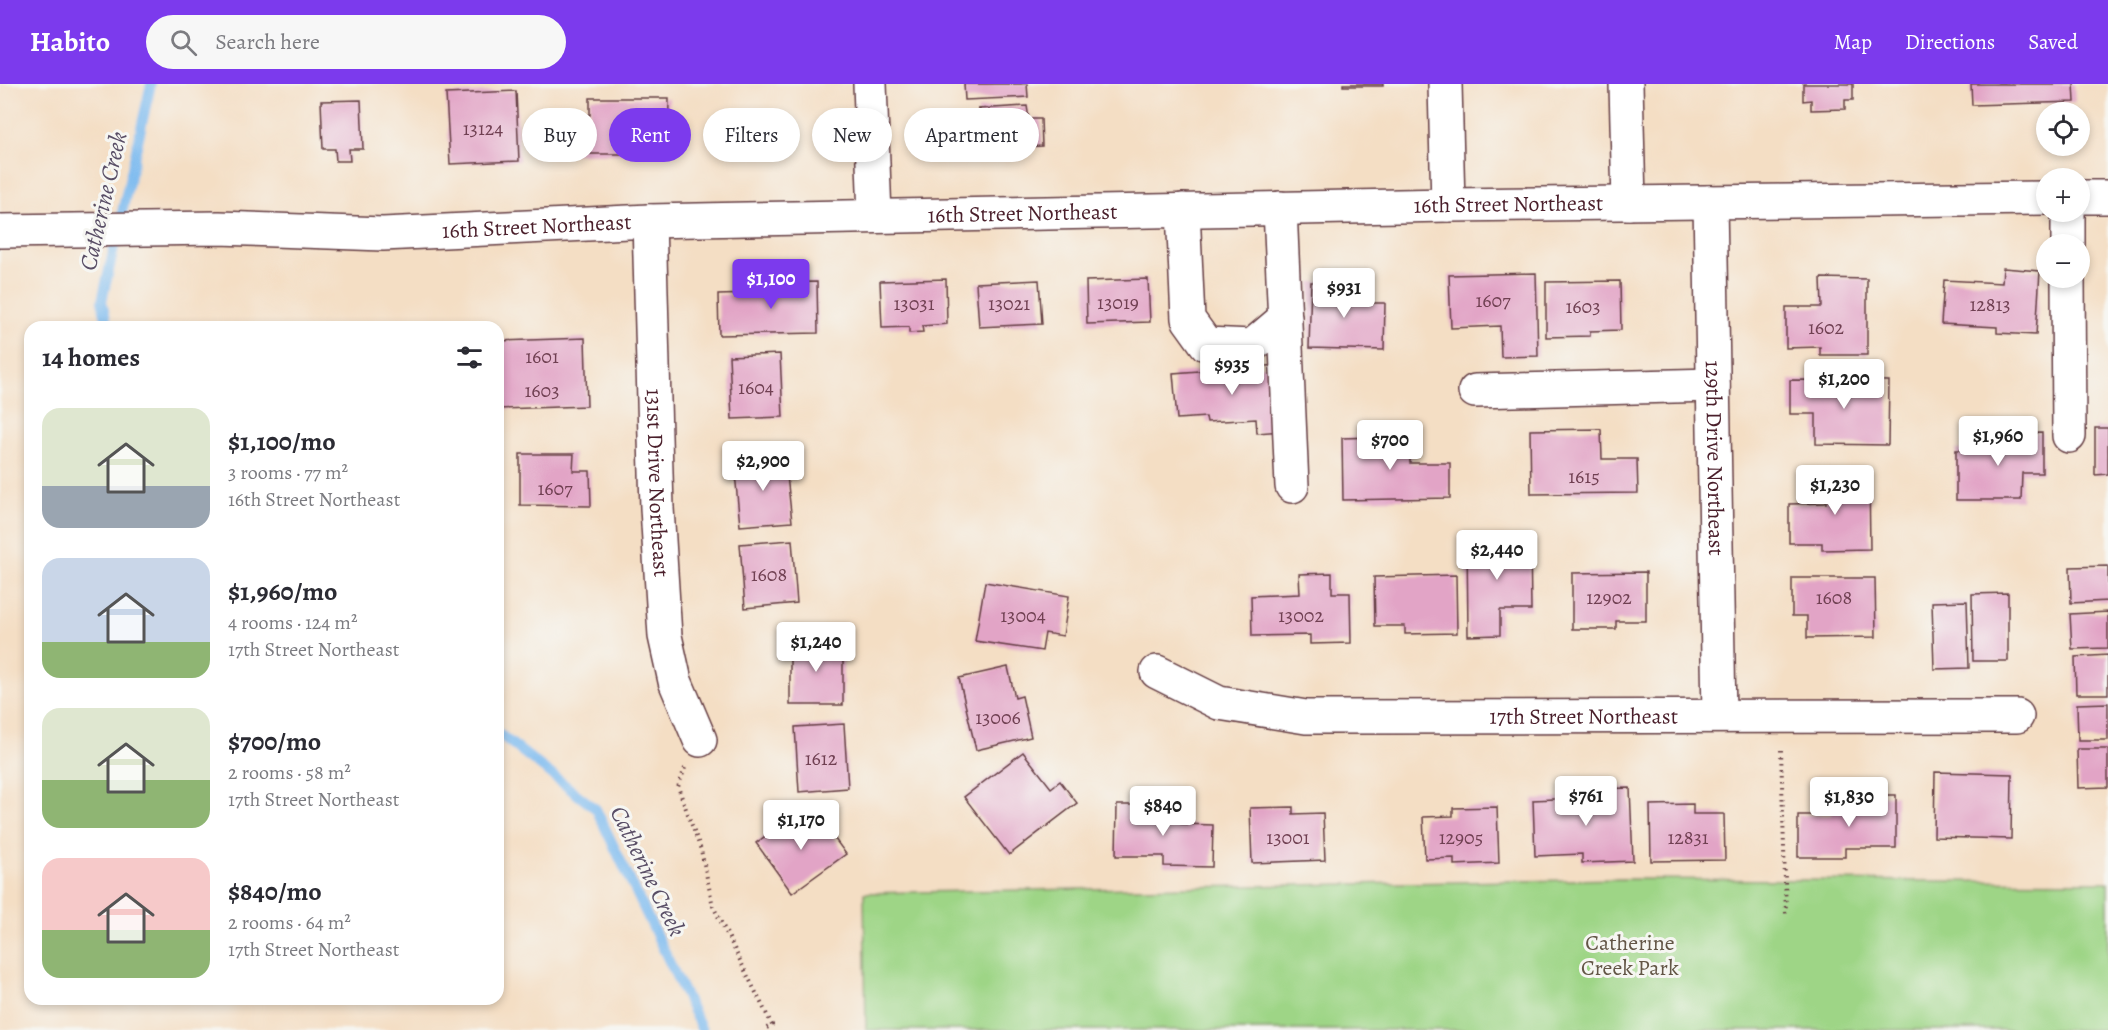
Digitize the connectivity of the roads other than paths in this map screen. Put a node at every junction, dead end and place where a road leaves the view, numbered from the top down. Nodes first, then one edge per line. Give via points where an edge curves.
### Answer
1 (870, 84) edge
2 (1445, 84) edge
3 (1626, 84) edge
4 (2090, 197) edge
5 (2108, 197) edge
6 (2036, 198) edge
7 (1710, 202) junction
8 (1629, 203) junction
9 (1448, 205) junction
10 (1280, 208) junction
11 (1183, 210) junction
12 (875, 216) junction
13 (649, 220) junction
14 (0, 231) edge
15 (2068, 288) edge
16 (1285, 318) junction
17 (1713, 385) junction
18 (1475, 391) dead end
19 (2069, 436) dead end
20 (1292, 486) dead end
21 (1157, 672) dead end
22 (1719, 715) junction
23 (2017, 716) dead end
24 (699, 740) road end

1 - 12 street
2 - 9 street
3 - 8 street
4 - 5 street
6 - 7 street, 16th Street Northeast
7 - 8 street, 16th Street Northeast
7 - 17 street, 129th Drive Northeast
8 - 9 street, 16th Street Northeast
9 - 10 street, 16th Street Northeast
10 - 11 street, 16th Street Northeast
10 - 16 street
11 - 12 street, 16th Street Northeast
11 - 16 street via 1188,319 1206,344 1252,346
12 - 13 street, 16th Street Northeast
13 - 14 street, 16th Street Northeast via 383,234 182,228
13 - 24 street, 131st Drive Northeast via 657,508 665,636 675,681
15 - 19 street
16 - 20 street
17 - 18 street
17 - 22 street, 129th Drive Northeast
21 - 22 street, 17th Street Northeast via 1219,703 1306,717
22 - 23 street, 17th Street Northeast

